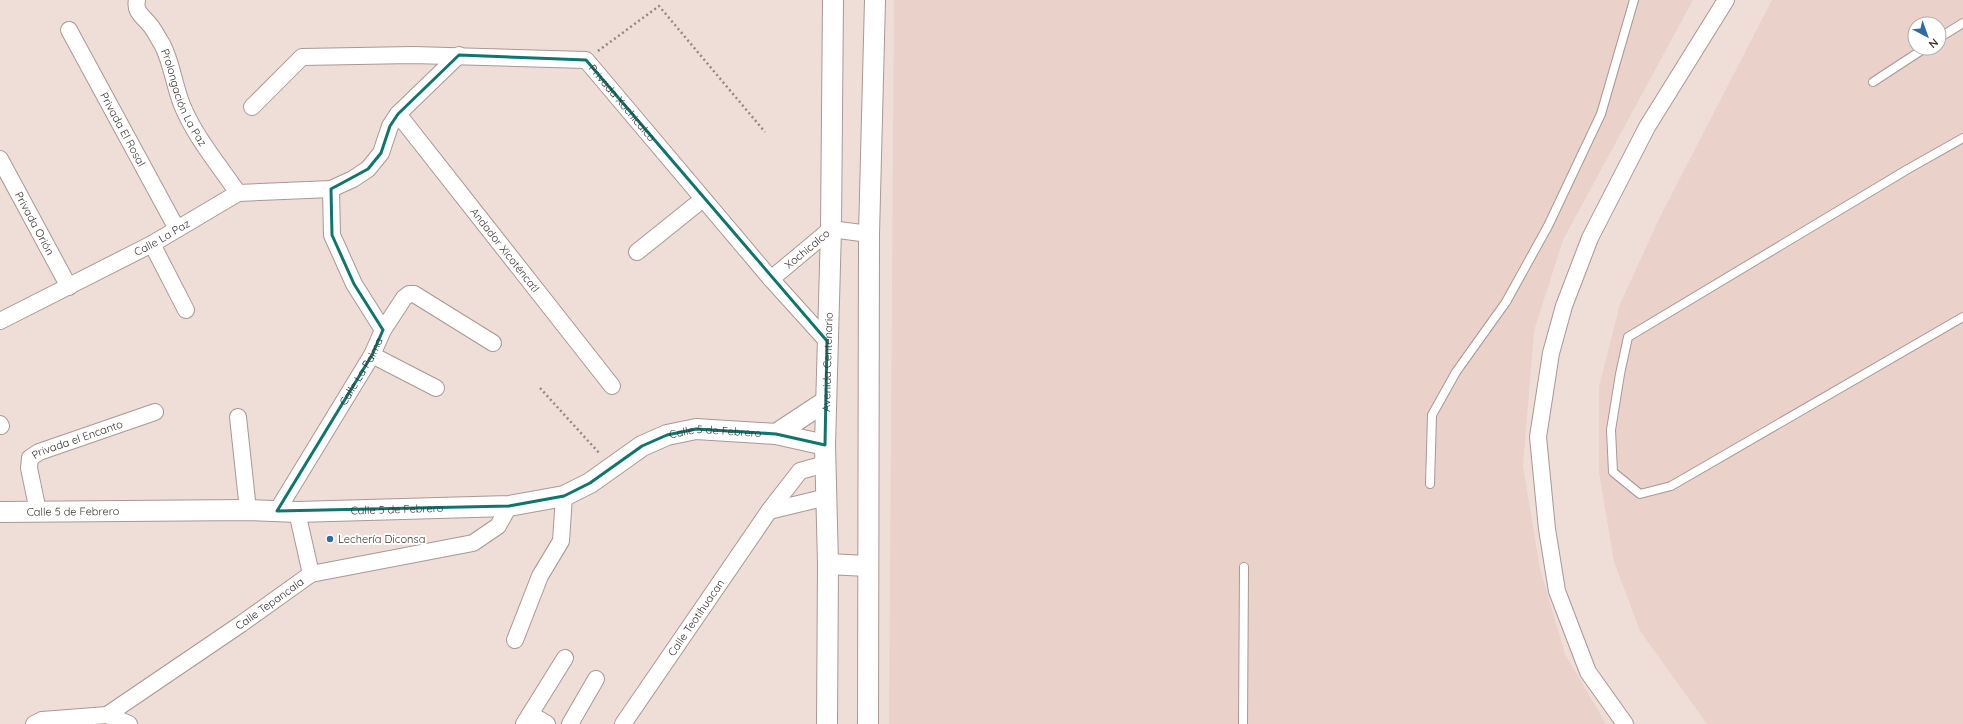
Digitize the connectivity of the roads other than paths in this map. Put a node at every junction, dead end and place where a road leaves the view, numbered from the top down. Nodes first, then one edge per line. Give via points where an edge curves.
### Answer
1 (137, 0) edge
2 (833, 0) edge
3 (875, 0) edge
4 (1634, 0) edge
5 (1726, 0) edge
6 (1963, 22) edge
7 (69, 30) dead end
8 (1947, 33) edge
9 (460, 55) junction
10 (1913, 56) edge
11 (1873, 82) dead end
12 (252, 107) dead end
13 (398, 114) junction
14 (1963, 138) edge
15 (0, 159) edge
16 (331, 189) junction
17 (238, 193) junction
18 (703, 199) junction
19 (178, 229) junction
20 (831, 229) junction
21 (869, 234) junction
22 (152, 244) junction
23 (637, 252) dead end
24 (771, 279) junction
25 (69, 287) junction
26 (186, 310) dead end
27 (1963, 317) edge
28 (0, 321) edge
29 (383, 330) junction
30 (827, 341) junction
31 (493, 343) dead end
32 (372, 355) junction
33 (612, 386) dead end
34 (436, 388) dead end
35 (826, 401) junction
36 (155, 412) dead end
37 (238, 417) dead end
38 (776, 434) junction
39 (825, 455) junction
40 (1430, 484) dead end
41 (564, 496) junction
42 (827, 498) junction
43 (509, 506) junction
44 (248, 510) junction
45 (38, 511) junction
46 (769, 511) junction
47 (0, 512) edge
48 (287, 512) junction
49 (828, 564) junction
50 (867, 566) junction
51 (1244, 567) dead end
52 (311, 574) junction
53 (515, 640) dead end
54 (565, 658) dead end
55 (596, 679) dead end
56 (107, 715) junction
57 (527, 719) edge
58 (34, 724) edge
59 (129, 724) edge
60 (547, 724) edge
61 (570, 724) edge
62 (623, 724) edge
63 (827, 724) edge
64 (868, 724) edge
65 (1243, 724) edge
66 (1625, 724) edge

1 - 17 street, Prolongación La Paz via 138,11 162,45 173,71 182,105 202,141
2 - 20 street, Avenida Centenario
3 - 21 street
4 - 40 lane via 1601,114 1548,226 1506,302 1456,372 1432,416
5 - 66 street via 1647,127 1590,238 1564,306 1551,353 1538,437 1547,529 1557,591 1588,672
6 - 8 lane
7 - 19 street, Privada El Rosal
9 - 12 street, Privada Xochicalco via 302,57
9 - 13 street
9 - 18 street, Privada Xochicalco via 586,60
10 - 11 lane
13 - 16 street via 390,126 381,153 368,169
13 - 33 street, Andador Xicoténcatl
14 - 27 lane via 1628,337 1611,430 1613,472 1640,494 1671,486
15 - 25 street, Privada Orión
16 - 17 street, Calle La Paz
16 - 29 street, Calle La Palma via 332,235 354,284
17 - 19 street, Calle La Paz
18 - 23 street
18 - 24 street, Privada Xochicalco
19 - 22 street, Calle La Paz
20 - 21 street, Xochicalco
20 - 24 street, Xochicalco
20 - 30 street, Avenida Centenario
21 - 50 street
22 - 25 street, Calle La Paz
22 - 26 street
24 - 30 street, Privada Xochicalco
25 - 28 street, Calle La Paz
29 - 31 street via 404,298 414,294
29 - 32 street, Calle La Palma
30 - 35 street, Avenida Centenario
32 - 34 street
32 - 48 street, Calle La Palma
35 - 38 street, Calle 5 de Febrero
35 - 39 street, Avenida Centenario
36 - 45 street, Privada el Encanto via 39,452 30,458 29,468
37 - 44 street
38 - 39 street, Calle 5 de Febrero
38 - 41 street, Calle 5 de Febrero via 696,430 667,435 642,446 590,483
39 - 42 street, Avenida Centenario
39 - 46 street, Calle Teotihuacan via 800,471
41 - 43 street, Calle 5 de Febrero
41 - 53 street via 561,541 540,576
42 - 46 street
42 - 49 street, Avenida Centenario
43 - 48 street, Calle 5 de Febrero
43 - 52 street, Calle Tepancala via 498,526 473,543
44 - 45 street, Calle 5 de Febrero
44 - 48 street, Calle 5 de Febrero
45 - 47 street, Calle 5 de Febrero
46 - 62 street, Calle Teotihuacan
48 - 52 street
49 - 50 street
49 - 63 street, Avenida Centenario
50 - 64 street
51 - 65 lane
52 - 56 street, Calle Tepancala
54 - 57 street
55 - 61 street
56 - 58 street via 42,720
56 - 59 street
57 - 60 street

